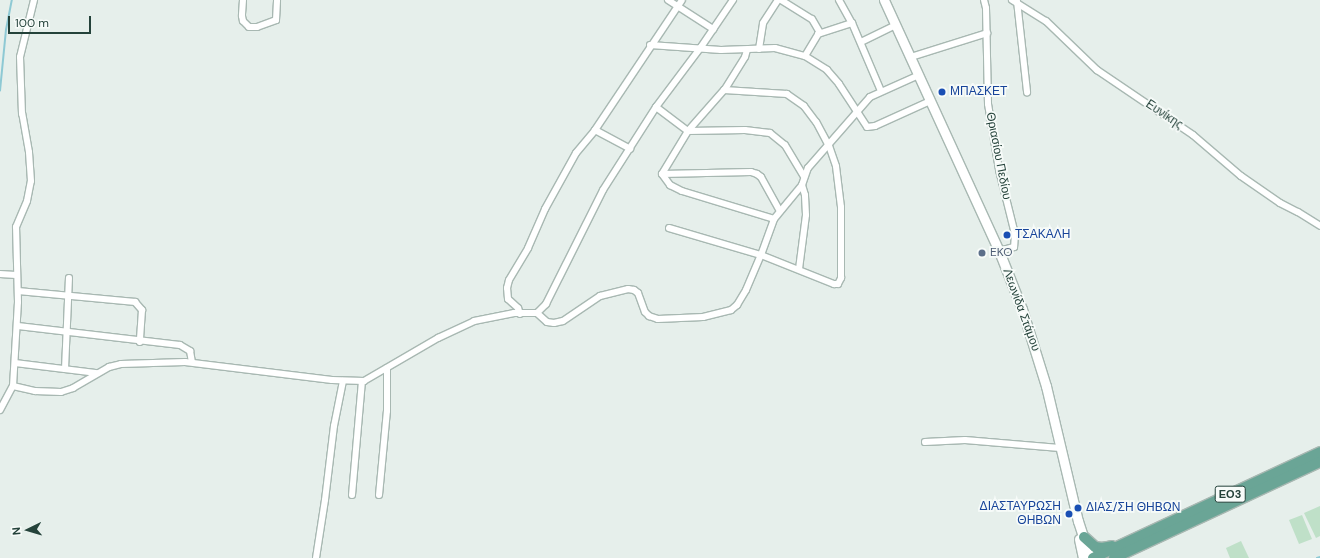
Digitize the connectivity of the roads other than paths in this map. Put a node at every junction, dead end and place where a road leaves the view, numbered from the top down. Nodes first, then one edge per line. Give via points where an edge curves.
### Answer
1 (34, 0) edge
2 (243, 0) edge
3 (277, 0) edge
4 (668, 0) edge
5 (682, 0) edge
6 (733, 0) edge
7 (778, 0) edge
8 (781, 0) edge
9 (840, 0) edge
10 (884, 0) edge
11 (984, 0) edge
12 (1015, 1) edge
13 (678, 6) junction
14 (852, 23) junction
15 (896, 25) junction
16 (713, 29) junction
17 (820, 33) junction
18 (987, 33) junction
19 (861, 42) junction
20 (650, 45) junction
21 (701, 47) junction
22 (759, 49) junction
23 (747, 50) junction
24 (804, 56) junction
25 (911, 57) junction
26 (919, 75) junction
27 (724, 90) junction
28 (881, 91) junction
29 (1027, 92) dead end
30 (930, 101) junction
31 (656, 107) junction
32 (857, 113) junction
33 (595, 130) junction
34 (688, 131) junction
35 (829, 146) junction
36 (630, 149) junction
37 (662, 174) junction
38 (804, 177) junction
39 (802, 185) junction
40 (780, 210) junction
41 (774, 219) junction
42 (1320, 226) edge
43 (669, 228) dead end
44 (999, 251) junction
45 (761, 255) junction
46 (799, 269) junction
47 (0, 274) edge
48 (16, 275) junction
49 (70, 278) dead end
50 (18, 291) junction
51 (70, 297) junction
52 (538, 313) junction
53 (520, 314) junction
54 (18, 326) junction
55 (68, 333) junction
56 (140, 342) junction
57 (192, 362) junction
58 (15, 363) junction
59 (388, 368) junction
60 (65, 369) junction
61 (97, 373) junction
62 (343, 381) junction
63 (362, 381) junction
64 (13, 386) junction
65 (0, 410) edge
66 (925, 442) dead end
67 (1060, 448) junction
68 (1320, 452) edge
69 (1320, 462) edge
70 (379, 495) dead end
71 (352, 496) dead end
72 (1078, 521) junction
73 (1084, 537) junction
74 (1125, 543) junction
75 (316, 558) edge
76 (1083, 558) edge
77 (1091, 558) edge
78 (1114, 558) edge

1 - 48 street via 20,57 22,114 31,172 27,200 16,227
2 - 3 street via 243,21 249,26 257,27 276,20
4 - 13 street
5 - 13 street
6 - 16 street
7 - 22 street via 763,23
8 - 17 street via 812,19
9 - 14 street
10 - 15 main road, Λεωνίδα Στάμου
11 - 18 street, Θριασίου Πεδίου
12 - 29 street
12 - 42 street, Ευνίκης via 1046,21 1103,74 1193,134 1241,176 1274,200
13 - 16 street
13 - 20 street
14 - 17 street
14 - 19 street
15 - 19 street
15 - 25 main road, Λεωνίδα Στάμου
16 - 21 street
17 - 24 street
18 - 25 street
18 - 44 street, Θριασίου Πεδίου via 988,104 1000,176 1015,234 1014,247
19 - 28 street
20 - 21 street
20 - 33 street
21 - 23 street
21 - 31 street
22 - 23 street
22 - 24 street via 775,48
23 - 27 street
24 - 32 street via 828,70
25 - 26 main road, Λεωνίδα Στάμου
26 - 28 street
26 - 30 main road, Λεωνίδα Στάμου
27 - 34 street
27 - 35 street via 779,93 793,97 804,106 816,122
28 - 32 street via 870,97
30 - 32 street via 870,127 865,125
30 - 44 main road, Λεωνίδα Στάμου
31 - 34 street
31 - 36 street
32 - 35 street
33 - 36 street
33 - 53 street via 576,153 558,184 528,248 509,280 506,294
34 - 37 street
34 - 38 street via 745,130 770,133 786,145
35 - 38 street via 808,168
35 - 46 street via 836,166 841,207 841,278 838,284 834,284
36 - 52 street via 603,190 546,304
37 - 40 street via 751,172 761,177
37 - 41 street via 670,185 682,191
38 - 39 street
39 - 40 street
39 - 46 street via 806,215
40 - 41 street
41 - 45 street
43 - 45 street
44 - 67 main road, Λεωνίδα Στάμου via 1034,345
45 - 46 street
45 - 52 street via 738,305 721,314 658,319 645,312 638,294 628,289 600,296 564,321 546,322
47 - 48 street
48 - 50 street
49 - 51 street
50 - 51 street
50 - 54 street
51 - 55 street
51 - 56 street via 132,301 138,304 142,312
52 - 53 street
53 - 59 street via 474,321 438,338
54 - 55 street
54 - 58 street
55 - 56 street
55 - 60 street
56 - 57 street via 184,346 190,351
57 - 61 street via 121,364
57 - 62 street
58 - 60 street
58 - 64 street
59 - 63 street
59 - 70 street via 387,411
60 - 61 street
61 - 64 street via 73,388 61,392 36,391
62 - 63 street
62 - 75 street via 334,426
63 - 71 street
64 - 65 street
66 - 67 street via 965,440
67 - 72 main road, Λεωνίδα Στάμου
68 - 74 main road, ΕΟ3
69 - 78 main road, ΕΟ3
72 - 73 main road, Λεωνίδα Στάμου
72 - 76 main road, Λεωνίδα Στάμου
73 - 74 main road, ΕΟ3 via 1098,548
73 - 77 main road, Λεωνίδα Στάμου
74 - 77 main road, ΕΟ3

